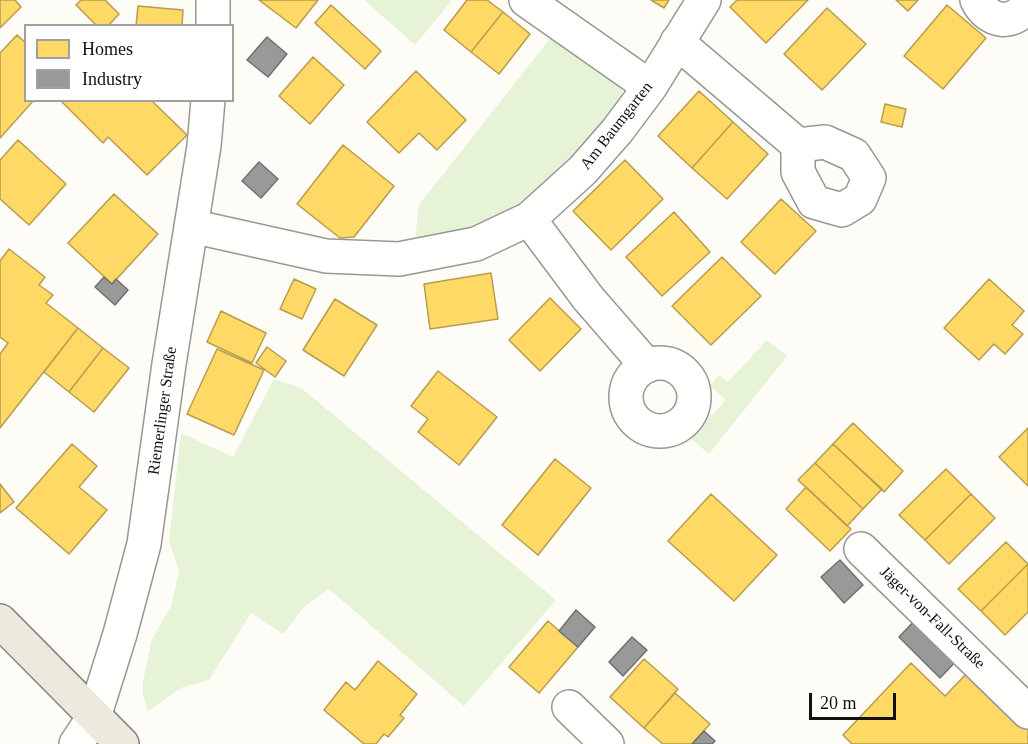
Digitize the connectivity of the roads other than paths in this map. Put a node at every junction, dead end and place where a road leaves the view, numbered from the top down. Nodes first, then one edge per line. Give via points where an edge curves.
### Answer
1 (213, 0) edge
2 (526, 0) edge
3 (704, 0) edge
4 (977, 0) edge
5 (1028, 4) edge
6 (554, 10) edge
7 (213, 24) edge
8 (677, 42) junction
9 (650, 87) junction
10 (208, 102) edge
11 (798, 145) dead end
12 (529, 219) junction
13 (191, 226) junction
14 (647, 366) dead end
15 (861, 549) dead end
16 (0, 621) edge
17 (569, 707) dead end
18 (1028, 712) edge
19 (94, 717) junction
20 (76, 744) edge
21 (122, 744) edge
22 (607, 744) edge

1 - 7 street
2 - 6 street
3 - 8 street, Am Baumgarten
4 - 5 street via 982,11 995,19 1009,19 1024,11
6 - 9 street
8 - 9 street, Am Baumgarten
8 - 11 street
9 - 12 street, Am Baumgarten via 583,170
10 - 13 street, Riemerlinger Straße
12 - 13 street, Am Baumgarten via 476,244 399,259 326,256
12 - 14 street via 588,298
13 - 19 street, Riemerlinger Straße via 144,544
15 - 18 street, Jäger-von-Fall-Straße
16 - 19 main road
17 - 22 street
19 - 20 street, Riemerlinger Straße
19 - 21 main road

